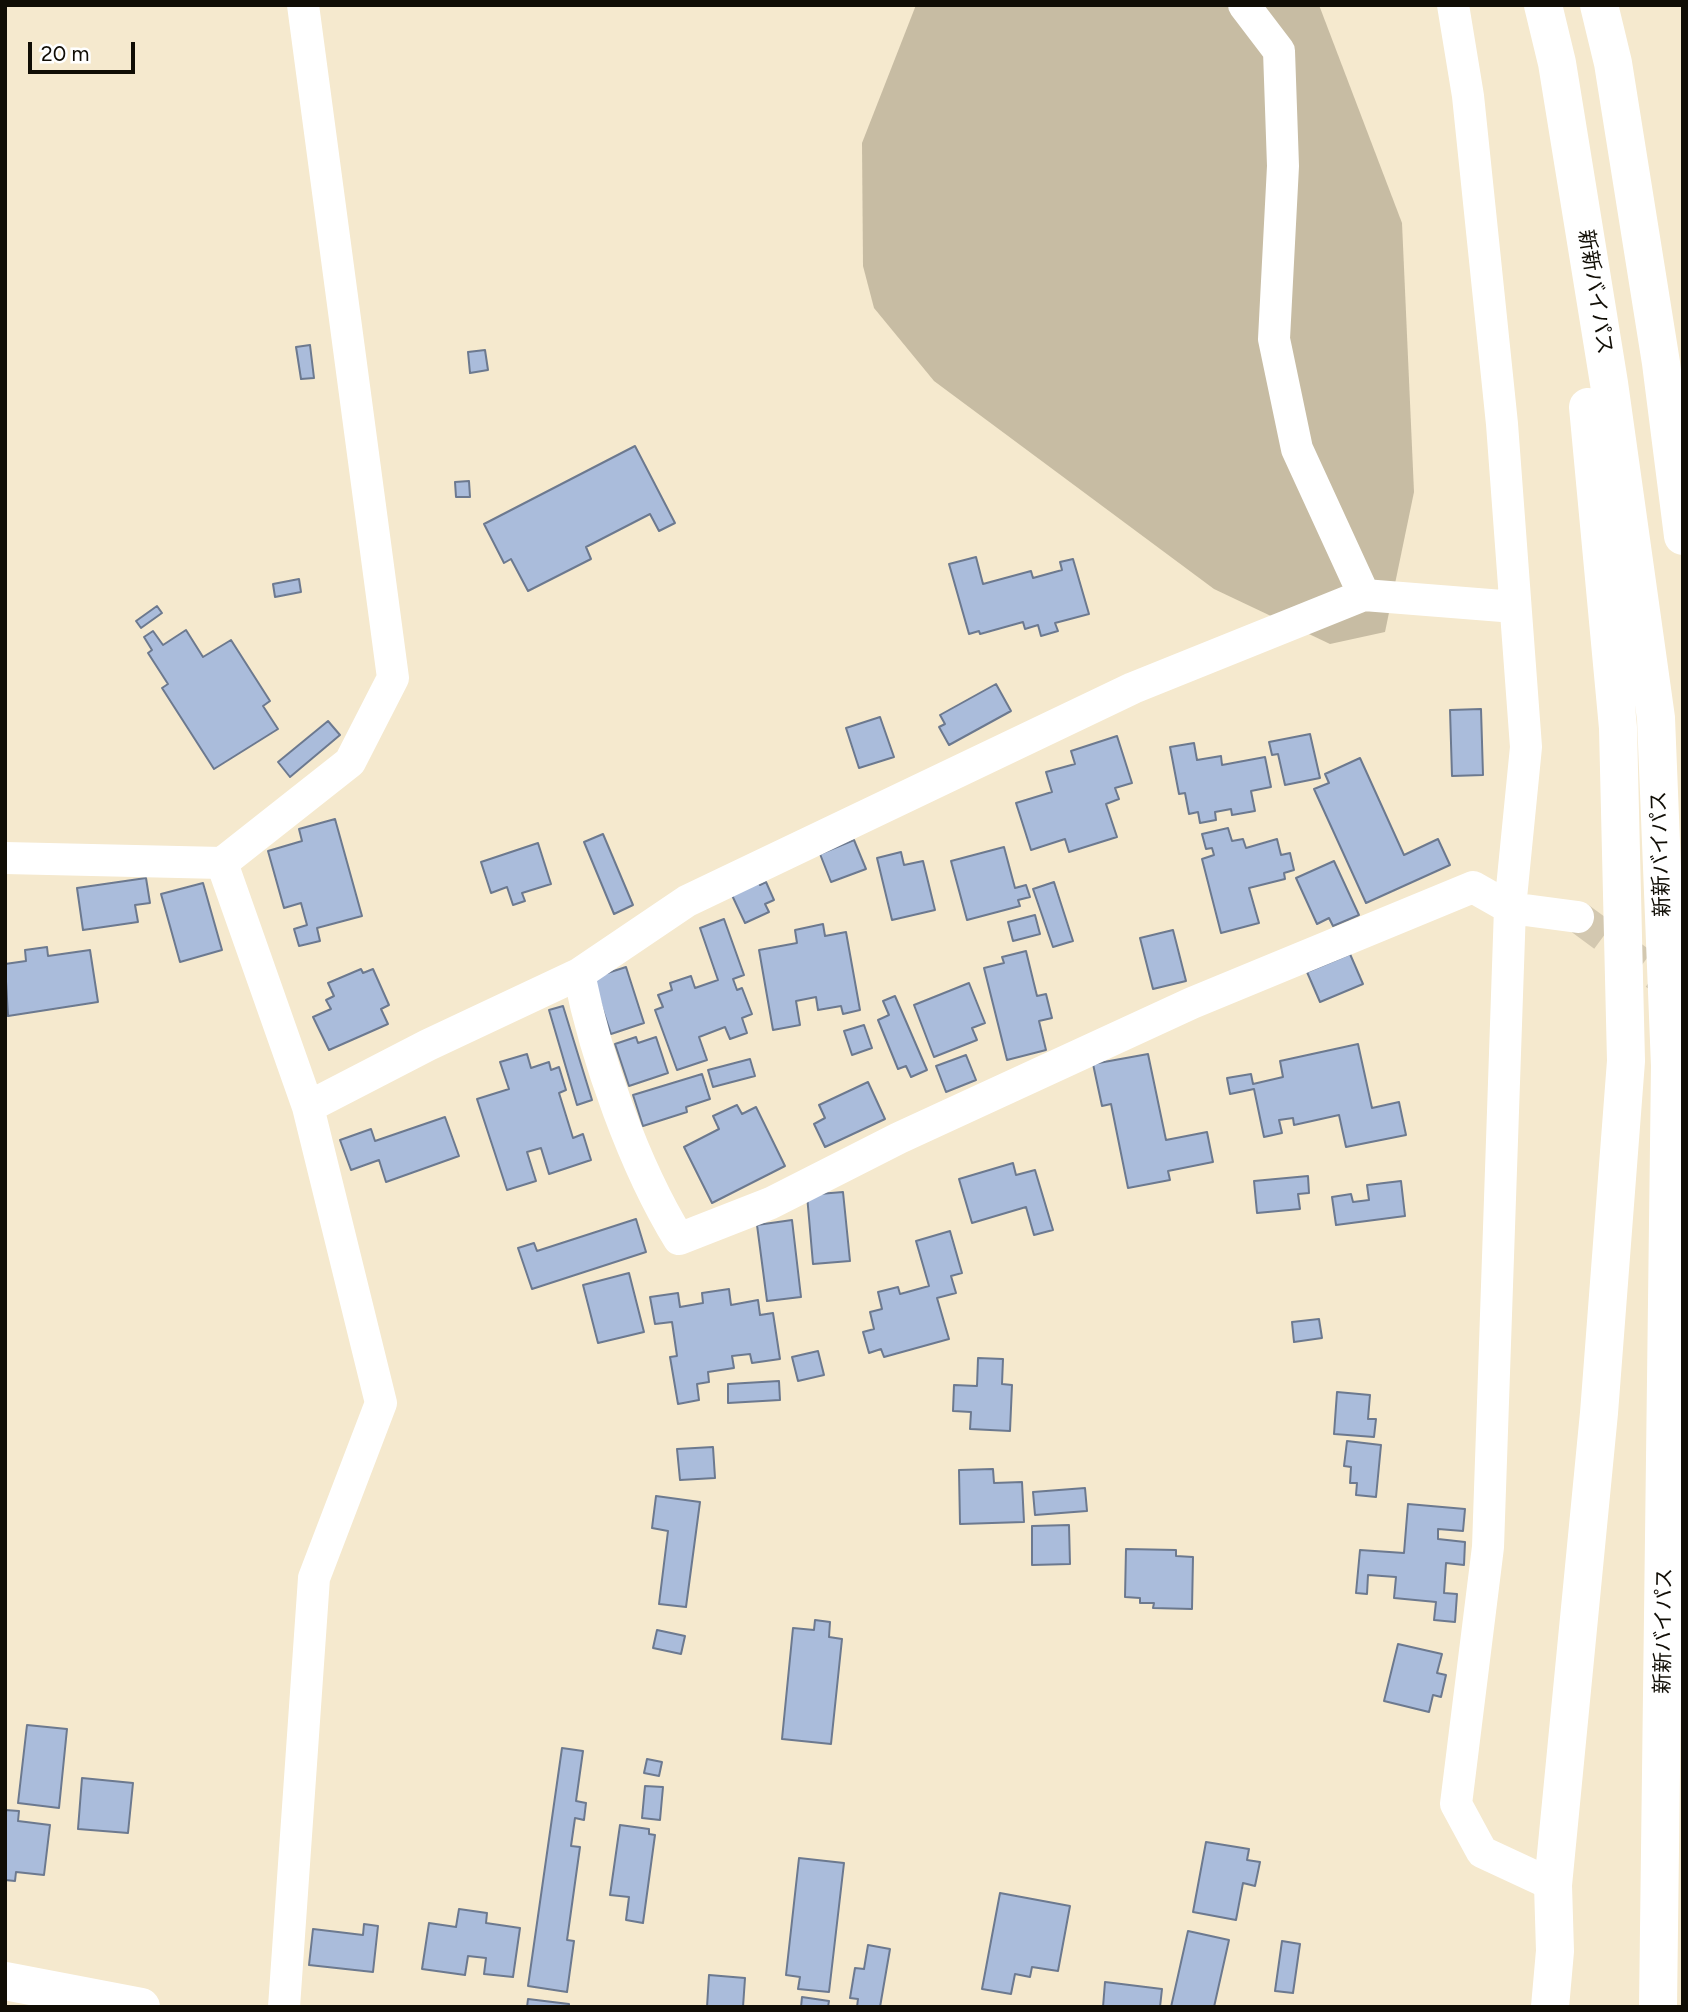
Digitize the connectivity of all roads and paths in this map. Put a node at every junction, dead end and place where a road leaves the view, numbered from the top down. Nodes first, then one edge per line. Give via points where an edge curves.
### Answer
1 (303, 5) edge
2 (1244, 5) edge
3 (1453, 5) edge
4 (1543, 5) edge
5 (1599, 5) edge
6 (1557, 63) junction
7 (1661, 363) junction
8 (1683, 459) edge
9 (1683, 536) edge
10 (1364, 595) junction
11 (1515, 607) junction
12 (5, 858) edge
13 (222, 863) junction
14 (1510, 908) junction
15 (1578, 917) tunnel mouth
16 (579, 974) junction
17 (308, 1107) junction
18 (1553, 1885) junction
19 (1555, 1951) junction
20 (5, 1981) edge
21 (131, 2006) edge
22 (284, 2007) edge
23 (1550, 2007) edge
24 (1570, 2007) edge
25 (1658, 2007) edge

1 - 13 street via 393,678 350,762
2 - 10 street via 1279,51 1283,166 1274,339 1297,449
3 - 11 street via 1468,96 1502,424
4 - 6 main road, 新新バイパス
5 - 7 main road via 1613,63
6 - 18 main road via 1618,728 1626,1062 1599,1413
6 - 25 main road, 新新バイパス via 1609,383 1656,718 1670,1066
7 - 8 main road
7 - 9 main road
10 - 11 street
10 - 16 street via 1133,688 687,901
11 - 14 street via 1526,747
12 - 13 street
13 - 17 street
14 - 15 street
14 - 16 street via 1474,887 1192,1003 899,1138 771,1203 679,1239 623,1120 589,1027
14 - 18 street via 1488,1547 1456,1804 1482,1852
16 - 17 street
17 - 22 street via 381,1403 314,1578
18 - 19 main road
19 - 23 main road
19 - 24 main road
20 - 21 main road

